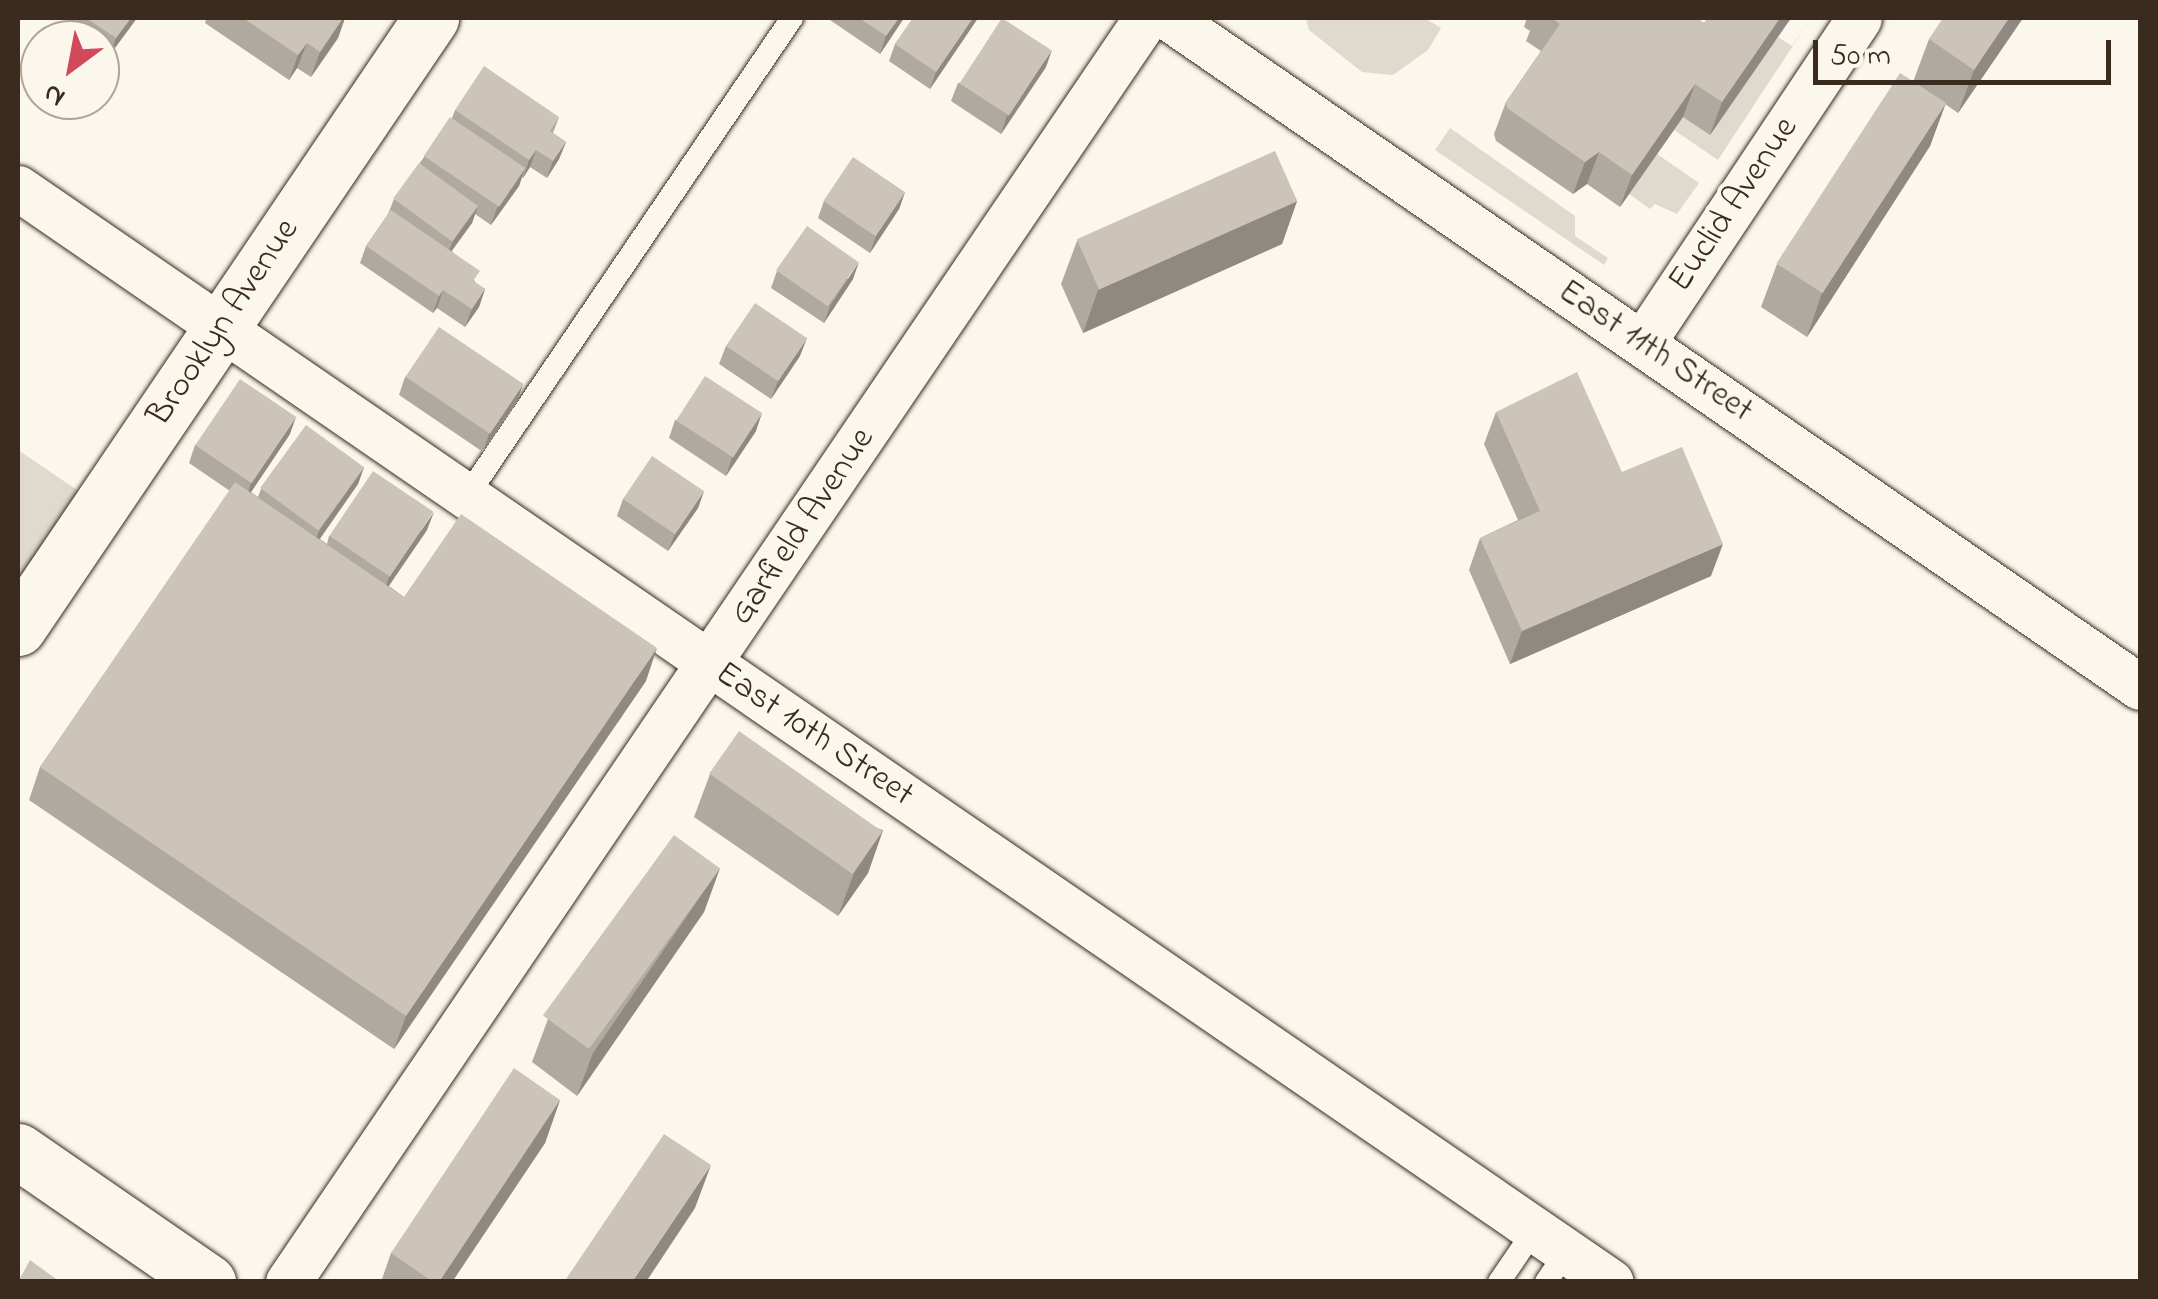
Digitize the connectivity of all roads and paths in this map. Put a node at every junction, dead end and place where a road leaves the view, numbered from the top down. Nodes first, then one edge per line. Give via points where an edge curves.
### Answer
1 (430, 18) edge
2 (792, 18) edge
3 (1146, 18) edge
4 (1169, 18) edge
5 (1859, 18) edge
6 (18, 188) edge
7 (221, 327) junction
8 (1643, 342) junction
9 (467, 496) junction
10 (18, 628) edge
11 (710, 664) junction
12 (2140, 688) edge
13 (18, 1151) edge
14 (1549, 1254) edge
15 (208, 1282) edge
16 (288, 1282) edge
17 (1499, 1282) edge
18 (1611, 1282) edge

1 - 7 street, Brooklyn Avenue
2 - 9 lane
3 - 11 street, Garfield Avenue
4 - 8 street, East 11th Street
5 - 8 street, Euclid Avenue
6 - 7 street, East 10th Street
7 - 9 street, East 10th Street
7 - 10 street, Brooklyn Avenue
8 - 12 street, East 11th Street
9 - 11 street, East 10th Street
11 - 14 street, East 10th Street
11 - 16 street, Garfield Avenue
13 - 15 street
14 - 17 lane
14 - 18 street, East 10th Street

